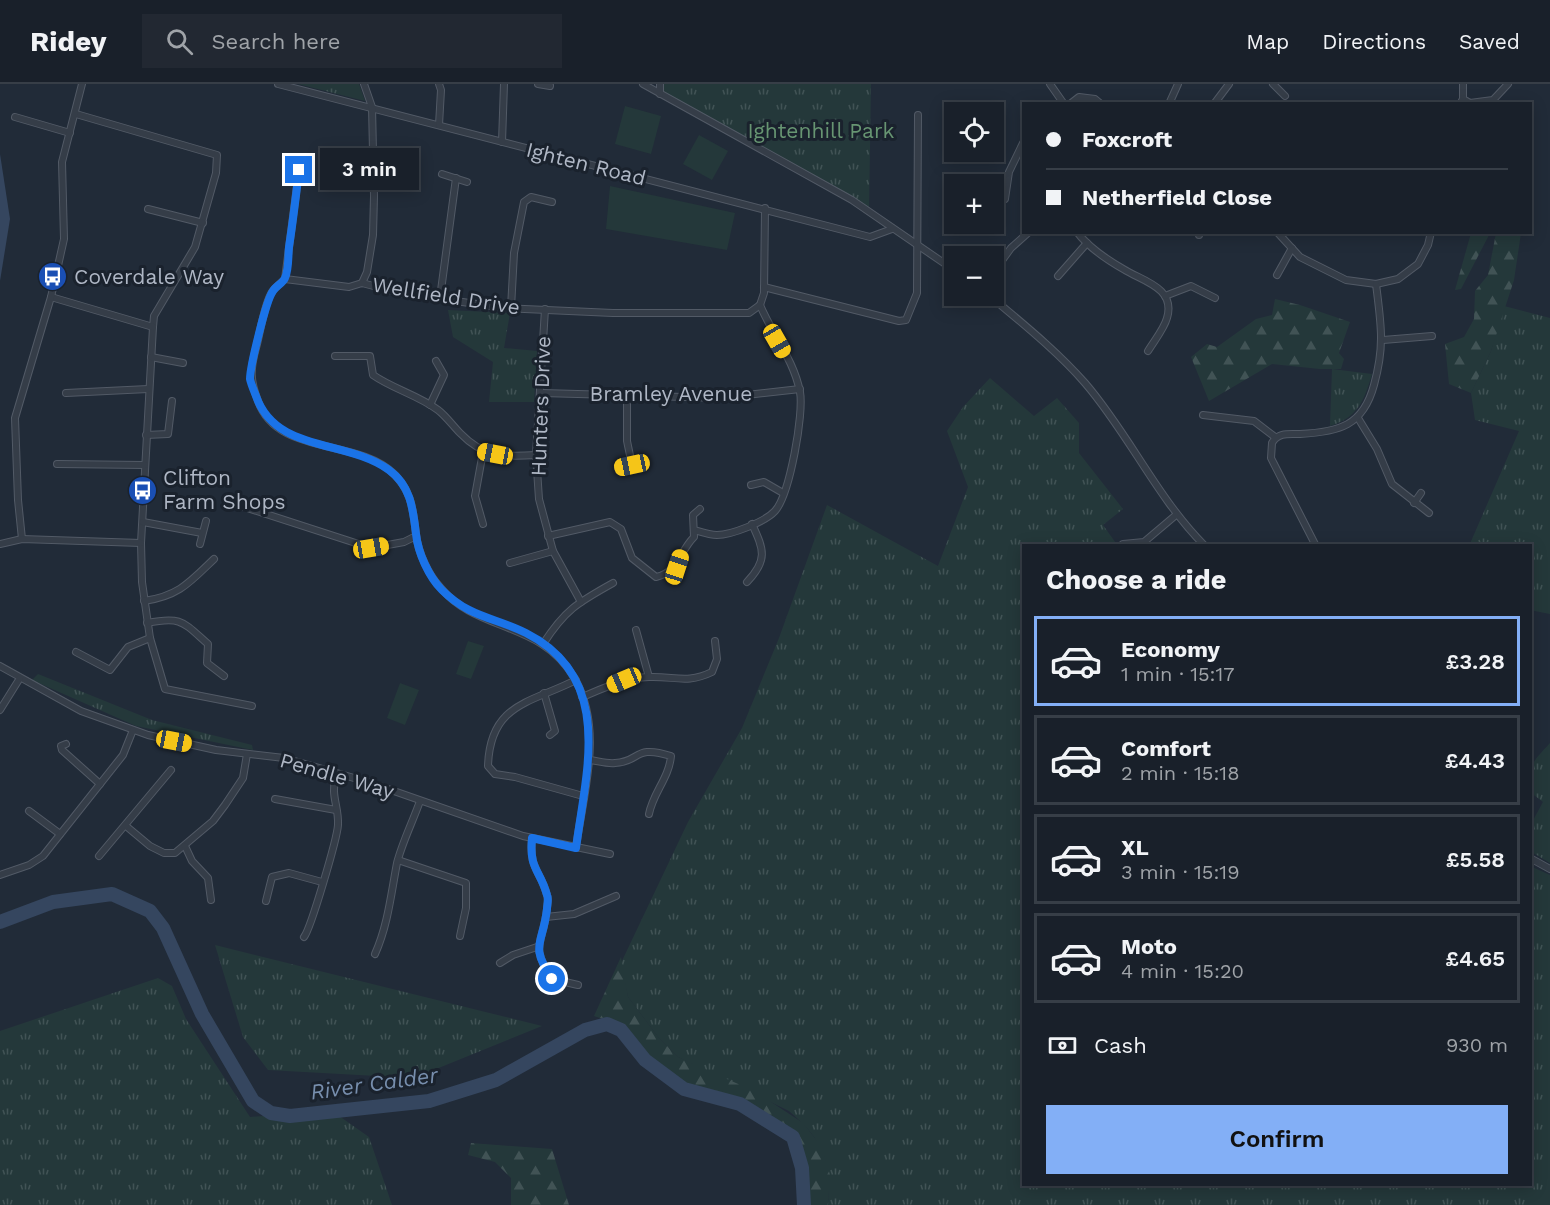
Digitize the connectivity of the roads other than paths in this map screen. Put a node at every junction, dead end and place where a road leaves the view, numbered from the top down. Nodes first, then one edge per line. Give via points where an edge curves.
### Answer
1 (82, 84) edge
2 (278, 84) edge
3 (364, 84) edge
4 (439, 84) edge
5 (504, 84) edge
6 (538, 84) edge
7 (643, 84) edge
8 (660, 84) edge
9 (1050, 84) edge
10 (1178, 84) edge
11 (1229, 84) edge
12 (1273, 84) edge
13 (1463, 84) edge
14 (1508, 84) edge
15 (550, 86) dead end
16 (660, 94) junction
17 (1285, 96) dead end
18 (1462, 101) edge
19 (1063, 102) edge
20 (1073, 102) edge
21 (1099, 102) edge
22 (1171, 102) edge
23 (1216, 102) edge
24 (1478, 102) edge
25 (372, 106) junction
26 (76, 114) junction
27 (918, 115) dead end
28 (15, 117) dead end
29 (440, 125) junction
30 (70, 133) junction
31 (502, 142) junction
32 (1022, 145) edge
33 (299, 170) dead end
34 (442, 174) dead end
35 (456, 178) junction
36 (467, 182) dead end
37 (1005, 199) dead end
38 (552, 202) dead end
39 (765, 208) junction
40 (148, 209) dead end
41 (203, 223) junction
42 (892, 229) junction
43 (1027, 234) edge
44 (1079, 234) edge
45 (1279, 234) edge
46 (1431, 234) edge
47 (1087, 243) junction
48 (918, 246) junction
49 (1292, 248) junction
50 (1004, 258) edge
51 (944, 263) edge
52 (1277, 275) dead end
53 (1058, 276) dead end
54 (285, 279) junction
55 (362, 283) junction
56 (1376, 285) junction
57 (764, 287) junction
58 (1165, 296) junction
59 (51, 297) junction
60 (440, 298) junction
61 (1215, 298) dead end
62 (760, 305) junction
63 (1002, 306) edge
64 (511, 308) junction
65 (545, 309) junction
66 (153, 327) junction
67 (1428, 334) dead end
68 (1383, 340) junction
69 (1148, 351) dead end
70 (335, 356) dead end
71 (151, 357) junction
72 (436, 361) dead end
73 (183, 363) dead end
74 (148, 389) junction
75 (800, 389) junction
76 (66, 393) dead end
77 (542, 393) junction
78 (627, 396) junction
79 (172, 401) dead end
80 (430, 405) junction
81 (1203, 415) dead end
82 (1358, 418) junction
83 (146, 435) junction
84 (1275, 437) junction
85 (483, 452) junction
86 (536, 455) junction
87 (642, 462) dead end
88 (57, 464) dead end
89 (145, 465) junction
90 (632, 465) junction
91 (618, 468) dead end
92 (751, 485) dead end
93 (783, 493) junction
94 (1421, 494) dead end
95 (1414, 503) junction
96 (235, 504) dead end
97 (700, 509) dead end
98 (1429, 513) dead end
99 (1176, 515) junction
100 (206, 521) dead end
101 (143, 522) junction
102 (483, 524) dead end
103 (752, 524) junction
104 (694, 530) junction
105 (202, 533) junction
106 (416, 536) junction
107 (548, 536) junction
108 (22, 539) junction
109 (141, 543) junction
110 (0, 544) edge
111 (200, 544) dead end
112 (1123, 544) dead end
113 (1203, 544) edge
114 (1315, 544) edge
115 (553, 551) junction
116 (214, 559) dead end
117 (510, 563) dead end
118 (747, 582) dead end
119 (613, 583) dead end
120 (144, 601) junction
121 (581, 602) junction
122 (147, 623) junction
123 (636, 630) dead end
124 (150, 638) junction
125 (715, 641) dead end
126 (543, 644) junction
127 (76, 652) dead end
128 (0, 666) edge
129 (224, 676) dead end
130 (649, 677) junction
131 (20, 678) junction
132 (576, 680) junction
133 (544, 693) junction
134 (582, 697) junction
135 (252, 706) dead end
136 (0, 710) edge
137 (133, 730) junction
138 (550, 735) dead end
139 (66, 744) dead end
140 (247, 754) junction
141 (590, 760) junction
142 (171, 770) dead end
143 (336, 774) junction
144 (100, 784) junction
145 (583, 796) junction
146 (275, 799) dead end
147 (420, 801) junction
148 (336, 810) junction
149 (29, 811) dead end
150 (649, 814) dead end
151 (126, 826) junction
152 (60, 834) junction
153 (532, 838) junction
154 (185, 846) junction
155 (576, 848) junction
156 (610, 854) dead end
157 (99, 855) dead end
158 (399, 858) junction
159 (1532, 859) edge
160 (1550, 869) edge
161 (0, 875) edge
162 (322, 882) junction
163 (616, 896) dead end
164 (211, 900) dead end
165 (266, 901) dead end
166 (546, 917) junction
167 (460, 936) dead end
168 (304, 937) dead end
169 (537, 947) junction
170 (375, 954) dead end
171 (500, 963) dead end
172 (578, 985) dead end

1 - 26 street
2 - 25 street, Ighten Road
3 - 25 street
4 - 29 street
5 - 31 street
6 - 15 street
7 - 16 street
8 - 16 street
9 - 19 street
10 - 22 street
11 - 23 street
12 - 17 street
13 - 18 street
14 - 24 street via 1493,100
16 - 42 street via 852,200
20 - 21 street via 1079,97
25 - 29 street, Ighten Road
25 - 55 street via 373,235
26 - 30 street
26 - 41 street via 216,155 216,173
27 - 48 street
28 - 30 street
29 - 31 street, Ighten Road
30 - 59 street via 62,162 64,239
31 - 39 street, Ighten Road
32 - 37 street via 1009,172
33 - 54 street
34 - 35 street
35 - 36 street
35 - 60 street
38 - 64 street via 531,197 524,202 514,253
39 - 42 street, Ighten Road via 870,237
39 - 57 street
40 - 41 street
41 - 66 street via 195,247 154,316
42 - 48 street
43 - 50 street
44 - 47 street
45 - 49 street
46 - 56 street via 1418,264 1398,279
47 - 53 street
47 - 58 street via 1126,271 1150,280
48 - 51 street
48 - 57 street via 916,300 907,318 899,321
49 - 52 street
49 - 56 street via 1300,257 1346,280
54 - 55 street, Wellfield Drive via 349,287
54 - 106 street via 272,292 254,357 250,379 260,406 270,421 290,436 357,455 391,472 410,497
55 - 60 street, Wellfield Drive
56 - 68 street
57 - 62 street
58 - 61 street via 1191,286
58 - 69 street via 1167,318
59 - 66 street
59 - 108 street via 15,418
60 - 64 street, Wellfield Drive
62 - 65 street, Wellfield Drive via 749,313 727,314
62 - 75 street
63 - 99 street via 1084,383
64 - 65 street, Wellfield Drive
65 - 77 street, Hunters Drive
66 - 71 street
67 - 68 street
68 - 82 street via 1372,394
70 - 80 street via 370,356 373,375
71 - 73 street
71 - 74 street
72 - 80 street via 444,375
74 - 76 street
74 - 83 street
75 - 78 street, Bramley Avenue via 720,398
75 - 93 street via 802,406 796,449
77 - 78 street, Bramley Avenue
77 - 86 street, Hunters Drive
78 - 90 street via 627,441
79 - 83 street via 168,434
80 - 85 street
81 - 84 street via 1254,421
82 - 84 street via 1334,430
82 - 95 street via 1392,484
83 - 89 street
84 - 114 street via 1271,458
85 - 86 street via 508,457
85 - 102 street via 475,496
86 - 107 street, Hunters Drive via 539,498
87 - 90 street
88 - 89 street
89 - 101 street
90 - 91 street
92 - 93 street via 764,482
93 - 103 street via 775,511
94 - 95 street
95 - 98 street
96 - 106 street via 371,548
97 - 104 street via 693,514
99 - 112 street via 1144,542
99 - 113 street
100 - 105 street
101 - 105 street
101 - 109 street
103 - 104 street via 716,535
103 - 118 street via 762,553 760,568
104 - 107 street via 677,567 656,577 632,558 621,528 610,522
105 - 111 street
106 - 126 street via 430,572 459,606 526,633
107 - 115 street, Hunters Drive
108 - 109 street
108 - 110 street
109 - 120 street
115 - 117 street
115 - 121 street, Hunters Drive
116 - 120 street via 179,591
119 - 121 street
120 - 122 street
121 - 126 street via 561,617
122 - 124 street
122 - 129 street via 172,618 186,625 208,644 207,663
123 - 130 street
124 - 127 street via 128,647 110,670
124 - 135 street via 165,689
125 - 130 street via 717,659 712,672 696,680
126 - 132 street
128 - 131 street, Pendle Way
130 - 134 street via 624,680
131 - 136 street
131 - 137 street, Pendle Way via 81,711
132 - 133 street
132 - 134 street
133 - 138 street via 555,731
133 - 145 street via 526,700 505,716 488,747 488,765 495,774
134 - 141 street via 589,714
137 - 140 street, Pendle Way
137 - 144 street via 123,755
139 - 144 street via 61,746 62,750
140 - 143 street, Pendle Way via 284,758
140 - 154 street via 243,778 225,805
141 - 145 street
141 - 150 street via 616,763 641,751 671,756 670,769 652,800
142 - 151 street
143 - 147 street, Pendle Way
143 - 148 street
144 - 152 street
145 - 155 street
146 - 148 street
147 - 153 street, Pendle Way
147 - 158 street
148 - 162 street via 338,828
149 - 152 street
151 - 154 street via 164,853 175,853
151 - 157 street
152 - 161 street via 43,855
153 - 155 street, Pendle Way
153 - 166 street via 530,858 548,897
154 - 164 street via 192,861 208,878
155 - 156 street, Pendle Way
158 - 167 street via 466,883
158 - 170 street via 385,931
159 - 160 street
162 - 165 street via 289,873 272,877
162 - 168 street via 315,915
163 - 166 street via 574,914
166 - 169 street
169 - 171 street
169 - 172 street via 540,961 552,979

